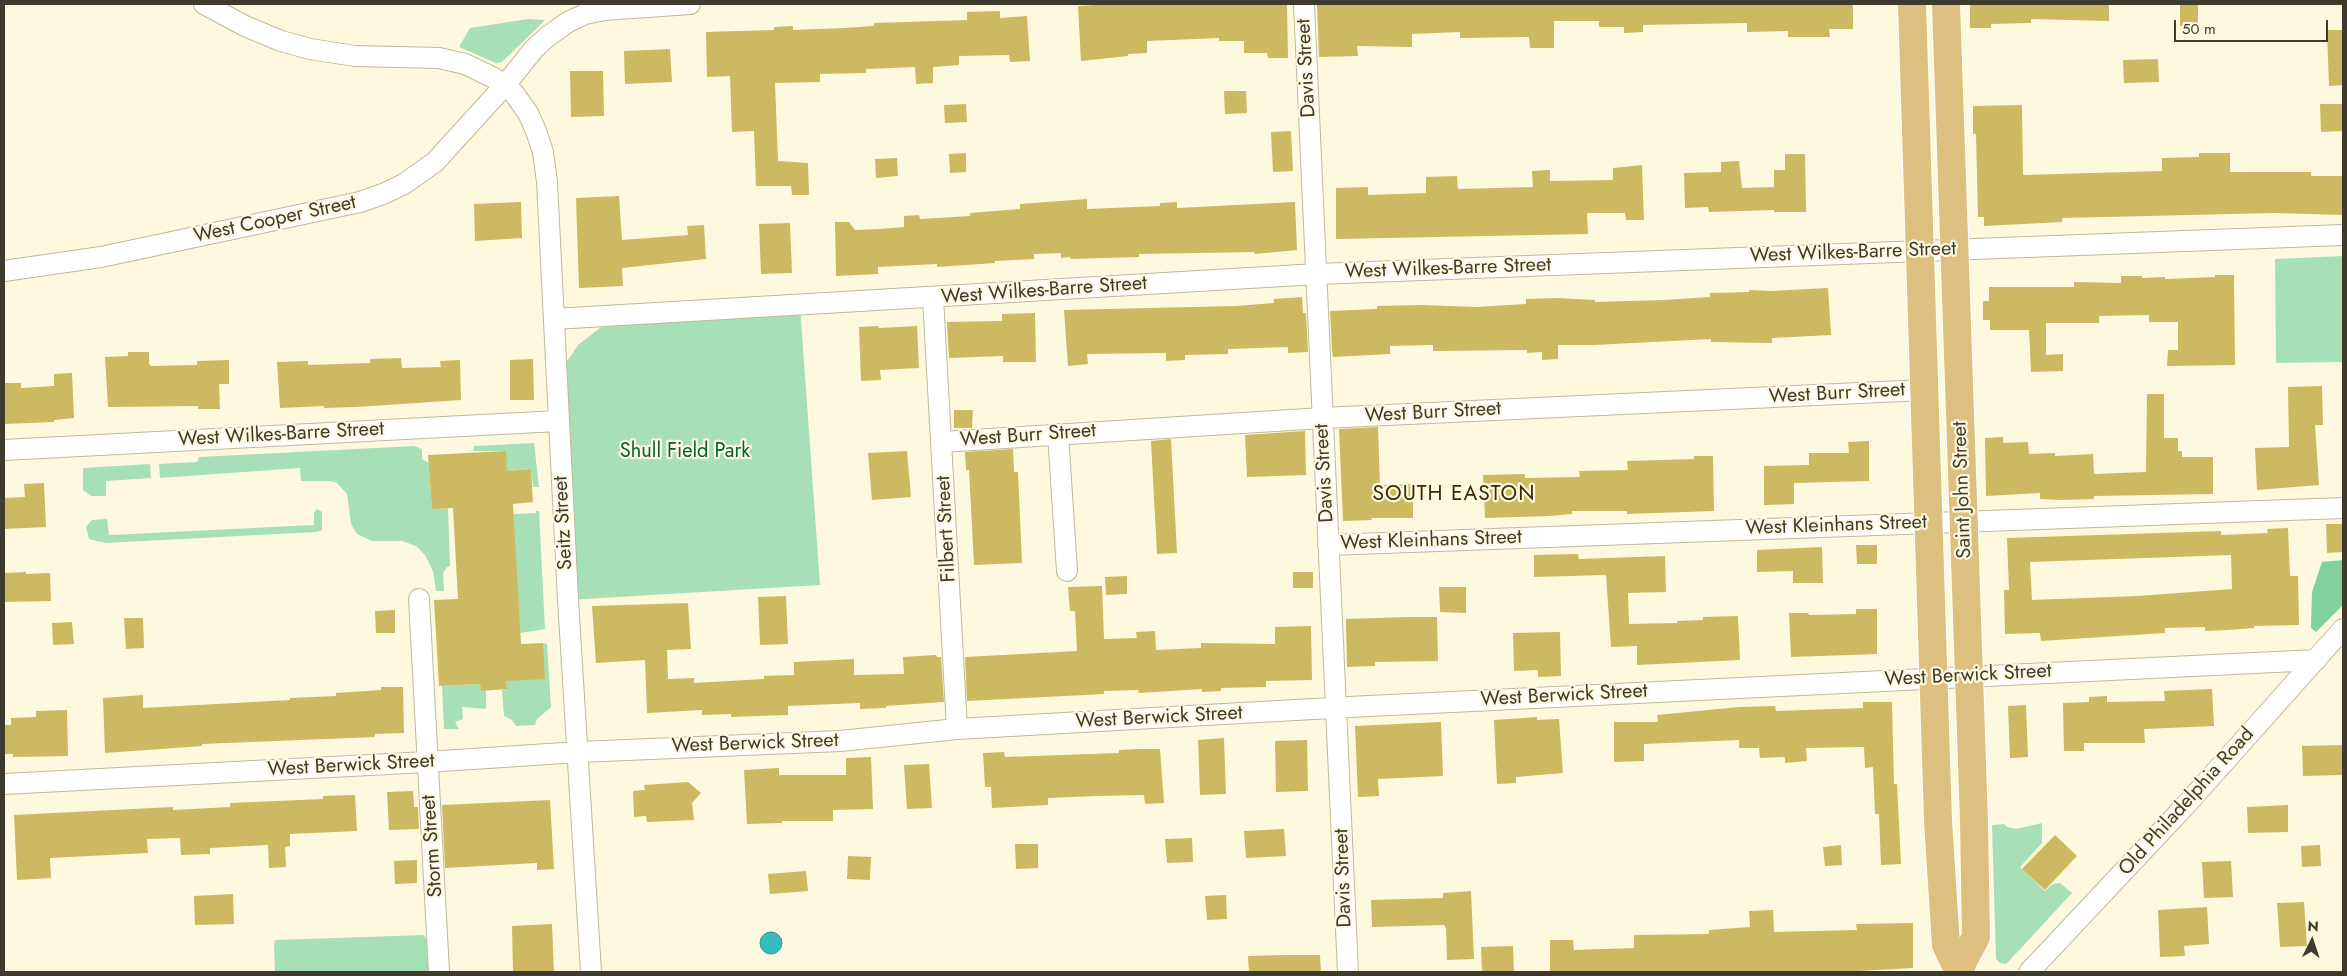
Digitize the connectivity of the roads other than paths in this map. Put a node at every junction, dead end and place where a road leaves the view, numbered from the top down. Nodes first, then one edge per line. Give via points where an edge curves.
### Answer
1 (204, 4) edge
2 (690, 4) edge
3 (1304, 4) edge
4 (1912, 4) edge
5 (1946, 4) edge
6 (505, 85) junction
7 (2343, 235) edge
8 (1954, 249) junction
9 (1919, 250) junction
10 (4, 271) edge
11 (1317, 274) junction
12 (933, 298) junction
13 (554, 319) junction
14 (1924, 390) junction
15 (1322, 418) junction
16 (558, 421) junction
17 (1058, 434) junction
18 (942, 442) junction
19 (4, 450) edge
20 (2343, 508) edge
21 (1928, 522) junction
22 (1964, 522) junction
23 (1328, 545) junction
24 (1067, 571) dead end
25 (418, 599) dead end
26 (2343, 629) edge
27 (2316, 660) junction
28 (1968, 676) junction
29 (1934, 678) junction
30 (1337, 708) junction
31 (957, 729) junction
32 (579, 752) junction
33 (427, 762) junction
34 (4, 784) edge
35 (439, 972) edge
36 (591, 972) edge
37 (1348, 972) edge
38 (1960, 972) edge
39 (2029, 972) edge

1 - 6 street, Seitz Street via 245,26 298,46 337,54 451,60
2 - 6 street, West Cooper Street via 617,8 576,18 546,36
3 - 11 street, Davis Street
4 - 9 main road, Saint John Street
5 - 8 main road, Saint John Street
6 - 10 street, West Cooper Street via 435,162 404,184 378,196 101,257
6 - 13 street, Seitz Street via 528,113 543,152
7 - 8 street, West Wilkes-Barre Street
8 - 9 street, West Wilkes-Barre Street
8 - 22 main road, Saint John Street
9 - 11 street, West Wilkes-Barre Street
9 - 14 main road, Saint John Street
11 - 12 street, West Wilkes-Barre Street
11 - 15 street, Davis Street
12 - 13 street, West Wilkes-Barre Street
12 - 18 street, Filbert Street
13 - 16 street, Seitz Street
14 - 15 street, West Burr Street
14 - 21 main road, Saint John Street
15 - 17 street, West Burr Street
15 - 23 street, Davis Street
16 - 19 street, West Wilkes-Barre Street
16 - 32 street, Seitz Street
17 - 18 street, West Burr Street
17 - 24 street
18 - 31 street, Filbert Street
20 - 22 street, West Kleinhans Street
21 - 22 street, West Kleinhans Street
21 - 23 street, West Kleinhans Street
21 - 29 main road, Saint John Street
22 - 28 main road, Saint John Street
23 - 30 street, Davis Street
25 - 33 street, Storm Street
26 - 27 street, Old Philadelphia Road
27 - 28 street, West Berwick Street
27 - 39 street, Old Philadelphia Road
28 - 29 street, West Berwick Street
28 - 38 main road, Saint John Street via 1976,937
29 - 30 street, West Berwick Street
29 - 38 main road, Saint John Street via 1946,945
30 - 31 street, West Berwick Street
30 - 37 street, Davis Street
31 - 32 street, West Berwick Street via 840,741
32 - 33 street, West Berwick Street
32 - 36 street, Seitz Street
33 - 34 street, West Berwick Street
33 - 35 street, Storm Street

